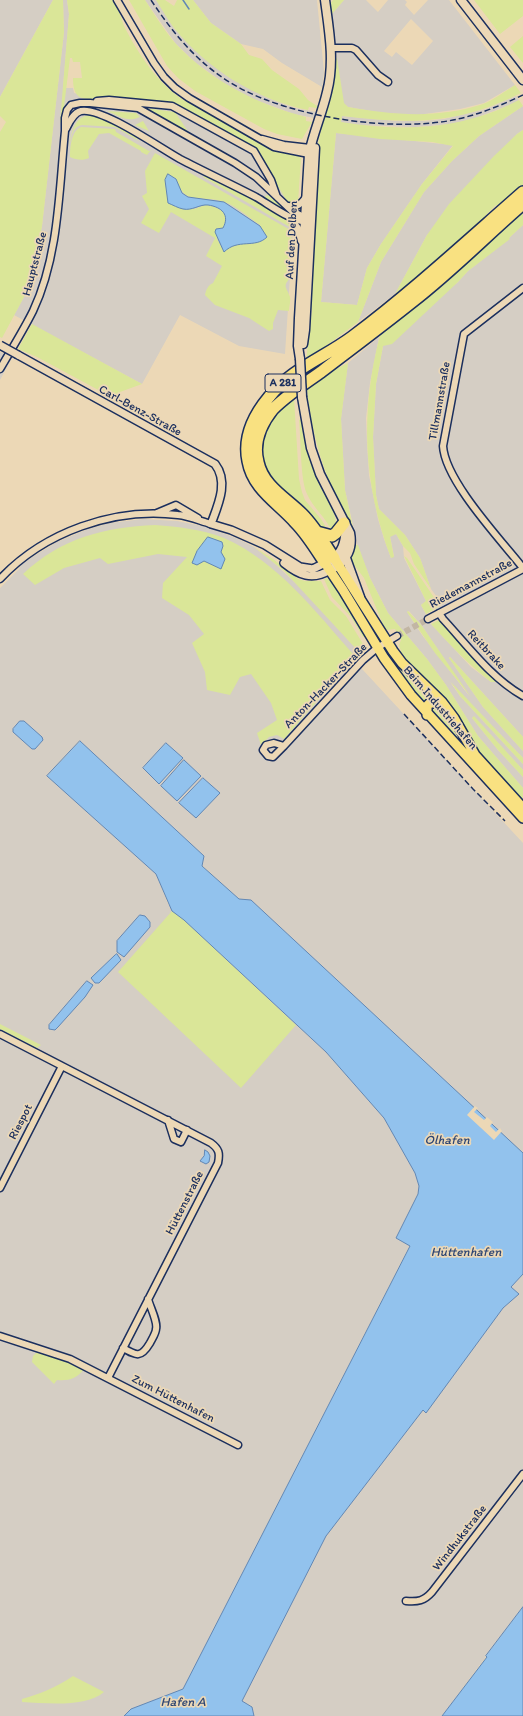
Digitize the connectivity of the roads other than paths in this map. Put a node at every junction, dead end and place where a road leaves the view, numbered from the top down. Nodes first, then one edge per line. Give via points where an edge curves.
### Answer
1 (117, 0) edge
2 (325, 0) edge
3 (461, 0) edge
4 (331, 48) junction
5 (523, 80) edge
6 (388, 82) dead end
7 (94, 103) junction
8 (146, 104) junction
9 (138, 108) junction
10 (65, 131) junction
11 (311, 151) junction
12 (523, 192) edge
13 (306, 197) junction
14 (278, 199) junction
15 (523, 204) edge
16 (288, 206) junction
17 (290, 216) junction
18 (307, 221) junction
19 (303, 247) junction
20 (523, 288) edge
21 (0, 345) edge
22 (300, 359) junction
23 (0, 369) edge
24 (154, 514) junction
25 (211, 524) junction
26 (345, 525) junction
27 (317, 532) junction
28 (346, 558) junction
29 (332, 564) junction
30 (523, 569) edge
31 (0, 579) edge
32 (361, 599) junction
33 (439, 613) junction
34 (428, 619) tunnel mouth
35 (397, 636) tunnel mouth
36 (386, 642) junction
37 (378, 648) junction
38 (523, 696) edge
39 (448, 709) junction
40 (427, 715) junction
41 (284, 746) dead end
42 (523, 808) edge
43 (523, 818) edge
44 (0, 1034) edge
45 (62, 1066) junction
46 (168, 1120) junction
47 (187, 1130) junction
48 (0, 1188) edge
49 (148, 1299) junction
50 (0, 1336) edge
51 (123, 1348) junction
52 (108, 1378) junction
53 (238, 1445) dead end
54 (523, 1474) edge
55 (406, 1601) dead end

1 - 11 street via 154,63 170,83 189,98 262,139
2 - 4 main road, Auf den Delben
3 - 5 main road
4 - 6 street via 356,50 378,75
4 - 11 main road, Auf den Delben via 330,76 313,134
7 - 8 street via 109,100
7 - 9 street
7 - 10 street, Hauptstraße via 71,105 65,118
8 - 9 street
8 - 14 street via 172,106 254,151 271,180
9 - 14 street via 235,163 256,177
10 - 17 street via 76,114 81,111 96,113 212,178 225,182
10 - 23 street, Hauptstraße via 51,255 33,310
11 - 13 main road, Auf den Delben
11 - 18 main road, Auf den Delben
12 - 29 highway, A 281 via 351,338 283,383 270,396 253,421 247,438 246,454 254,478 265,494 302,529
13 - 16 street via 300,205
13 - 18 main road, Auf den Delben
14 - 16 street
15 - 27 highway, A 281 via 413,301 304,384 266,418 257,441 256,455 259,468 271,487 302,514
16 - 18 street
17 - 18 street
17 - 19 street via 298,228
18 - 19 main road, Auf den Delben
18 - 22 main road, Auf den Delben via 305,330
19 - 22 main road, Auf den Delben via 298,346
20 - 30 street, Tillmannstraße via 464,334 443,446 448,467 464,494
21 - 25 street, Carl-Benz-Straße, bridge via 215,464 220,471 221,493
22 - 26 main road, Auf den Delben, bridge via 302,397 311,448 320,474
24 - 25 street via 178,515
24 - 25 street via 176,505
24 - 31 street via 121,516 72,530 30,552
25 - 29 street via 265,545 300,568 313,569
26 - 27 highway via 332,536
26 - 28 main road, Auf den Delben via 351,540
26 - 29 main road via 342,549
27 - 29 highway, A 281
28 - 29 main road
28 - 32 main road
29 - 32 main road, Beim Industriehafen
29 - 37 main road, Beim Industriehafen
30 - 33 street, Riedemannstraße
32 - 36 main road, Beim Industriehafen
33 - 34 street, Riedemannstraße
33 - 38 street, Reitbrake via 494,675
35 - 36 street
36 - 37 street, Anton-Hacker-Straße
36 - 39 main road, Beim Industriehafen via 399,659
37 - 40 main road, Beim Industriehafen via 401,683
37 - 41 street, Anton-Hacker-Straße via 363,660
39 - 40 main road via 432,702 427,705
39 - 42 main road, Beim Industriehafen via 475,755
40 - 43 main road, Beim Industriehafen
44 - 45 street, Hüttenstraße
45 - 46 street, Hüttenstraße
45 - 48 street, Riespot
46 - 47 street, Hüttenstraße
46 - 47 street via 174,1139 181,1142
47 - 49 street, Hüttenstraße via 217,1148 218,1163
49 - 51 street, Hüttenstraße
49 - 51 street via 156,1328 144,1352 136,1355
50 - 52 street, Zum Hüttenhafen via 70,1359
51 - 52 street, Hüttenstraße
52 - 53 street, Zum Hüttenhafen
54 - 55 street, Windhukstraße via 426,1599 417,1602

